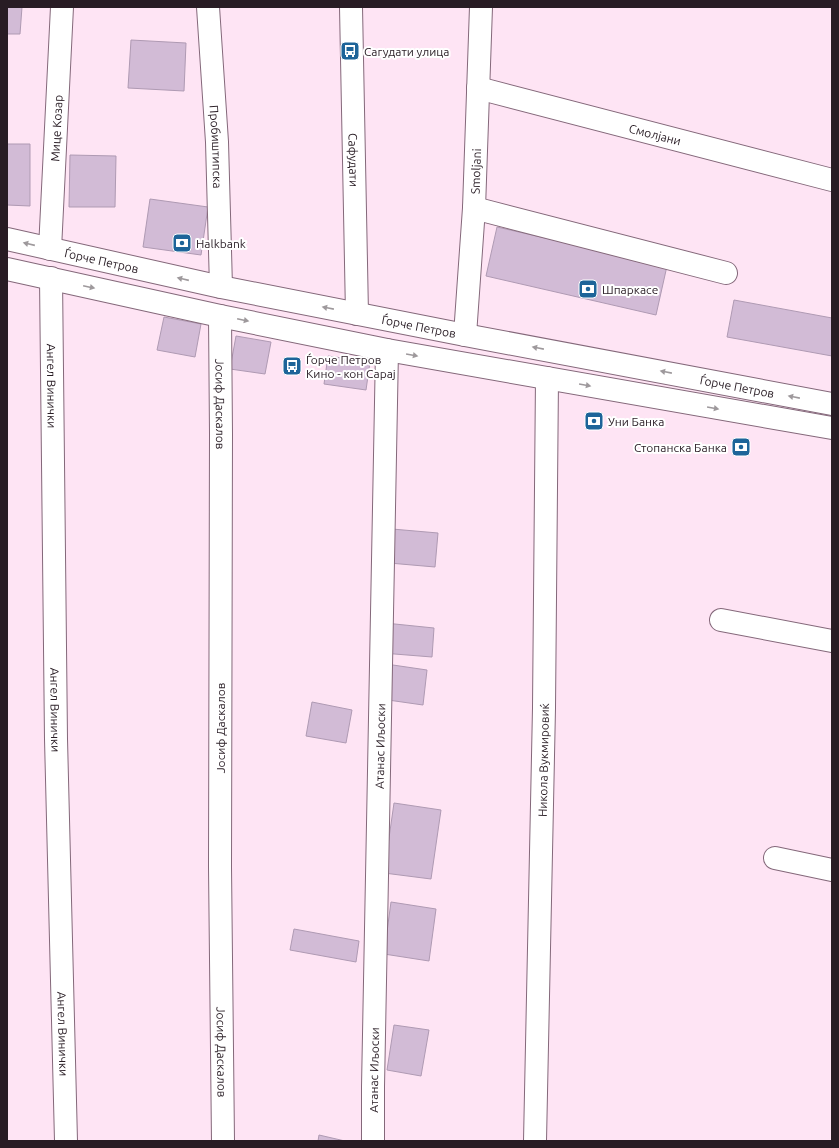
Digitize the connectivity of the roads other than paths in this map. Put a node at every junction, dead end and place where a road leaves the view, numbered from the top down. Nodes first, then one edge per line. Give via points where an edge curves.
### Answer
1 (62, 7) edge
2 (208, 7) edge
3 (351, 7) edge
4 (481, 7) edge
5 (478, 88) junction
6 (832, 180) edge
7 (474, 208) junction
8 (7, 239) edge
9 (50, 249) junction
10 (7, 269) edge
11 (726, 273) dead end
12 (51, 278) junction
13 (222, 287) junction
14 (357, 314) junction
15 (220, 316) junction
16 (465, 335) junction
17 (386, 350) junction
18 (546, 378) junction
19 (832, 404) edge
20 (832, 428) edge
21 (722, 620) dead end
22 (832, 641) edge
23 (776, 858) dead end
24 (832, 870) edge
25 (66, 1141) edge
26 (224, 1141) edge
27 (374, 1141) edge
28 (535, 1141) edge

1 - 9 street, Мице Козар
2 - 13 street, Пробиштипска via 217,142
3 - 14 street, Сафудати
4 - 5 street, Smoljani
5 - 6 street, Смолјани
5 - 7 street, Smoljani
7 - 11 street
7 - 16 street, Smoljani
9 -> 8 street, Ѓорче Петров
13 -> 9 street, Ѓорче Петров
10 - 12 street, Ѓорче Петров
12 -> 15 street, Ѓорче Петров
12 - 25 street, Ангел Винички via 56,738
14 -> 13 street, Ѓорче Петров
14 - 16 street, Ѓорче Петров
15 -> 17 street, Ѓорче Петров
15 - 26 street, Јосиф Даскалов via 220,867
19 -> 16 street, Ѓорче Петров
17 -> 18 street, Ѓорче Петров
17 - 27 street, Aтанас Иљоски
18 -> 20 street, Ѓорче Петров
18 - 28 street, Никола Вукмировиќ via 544,716
21 - 22 street
23 - 24 street

